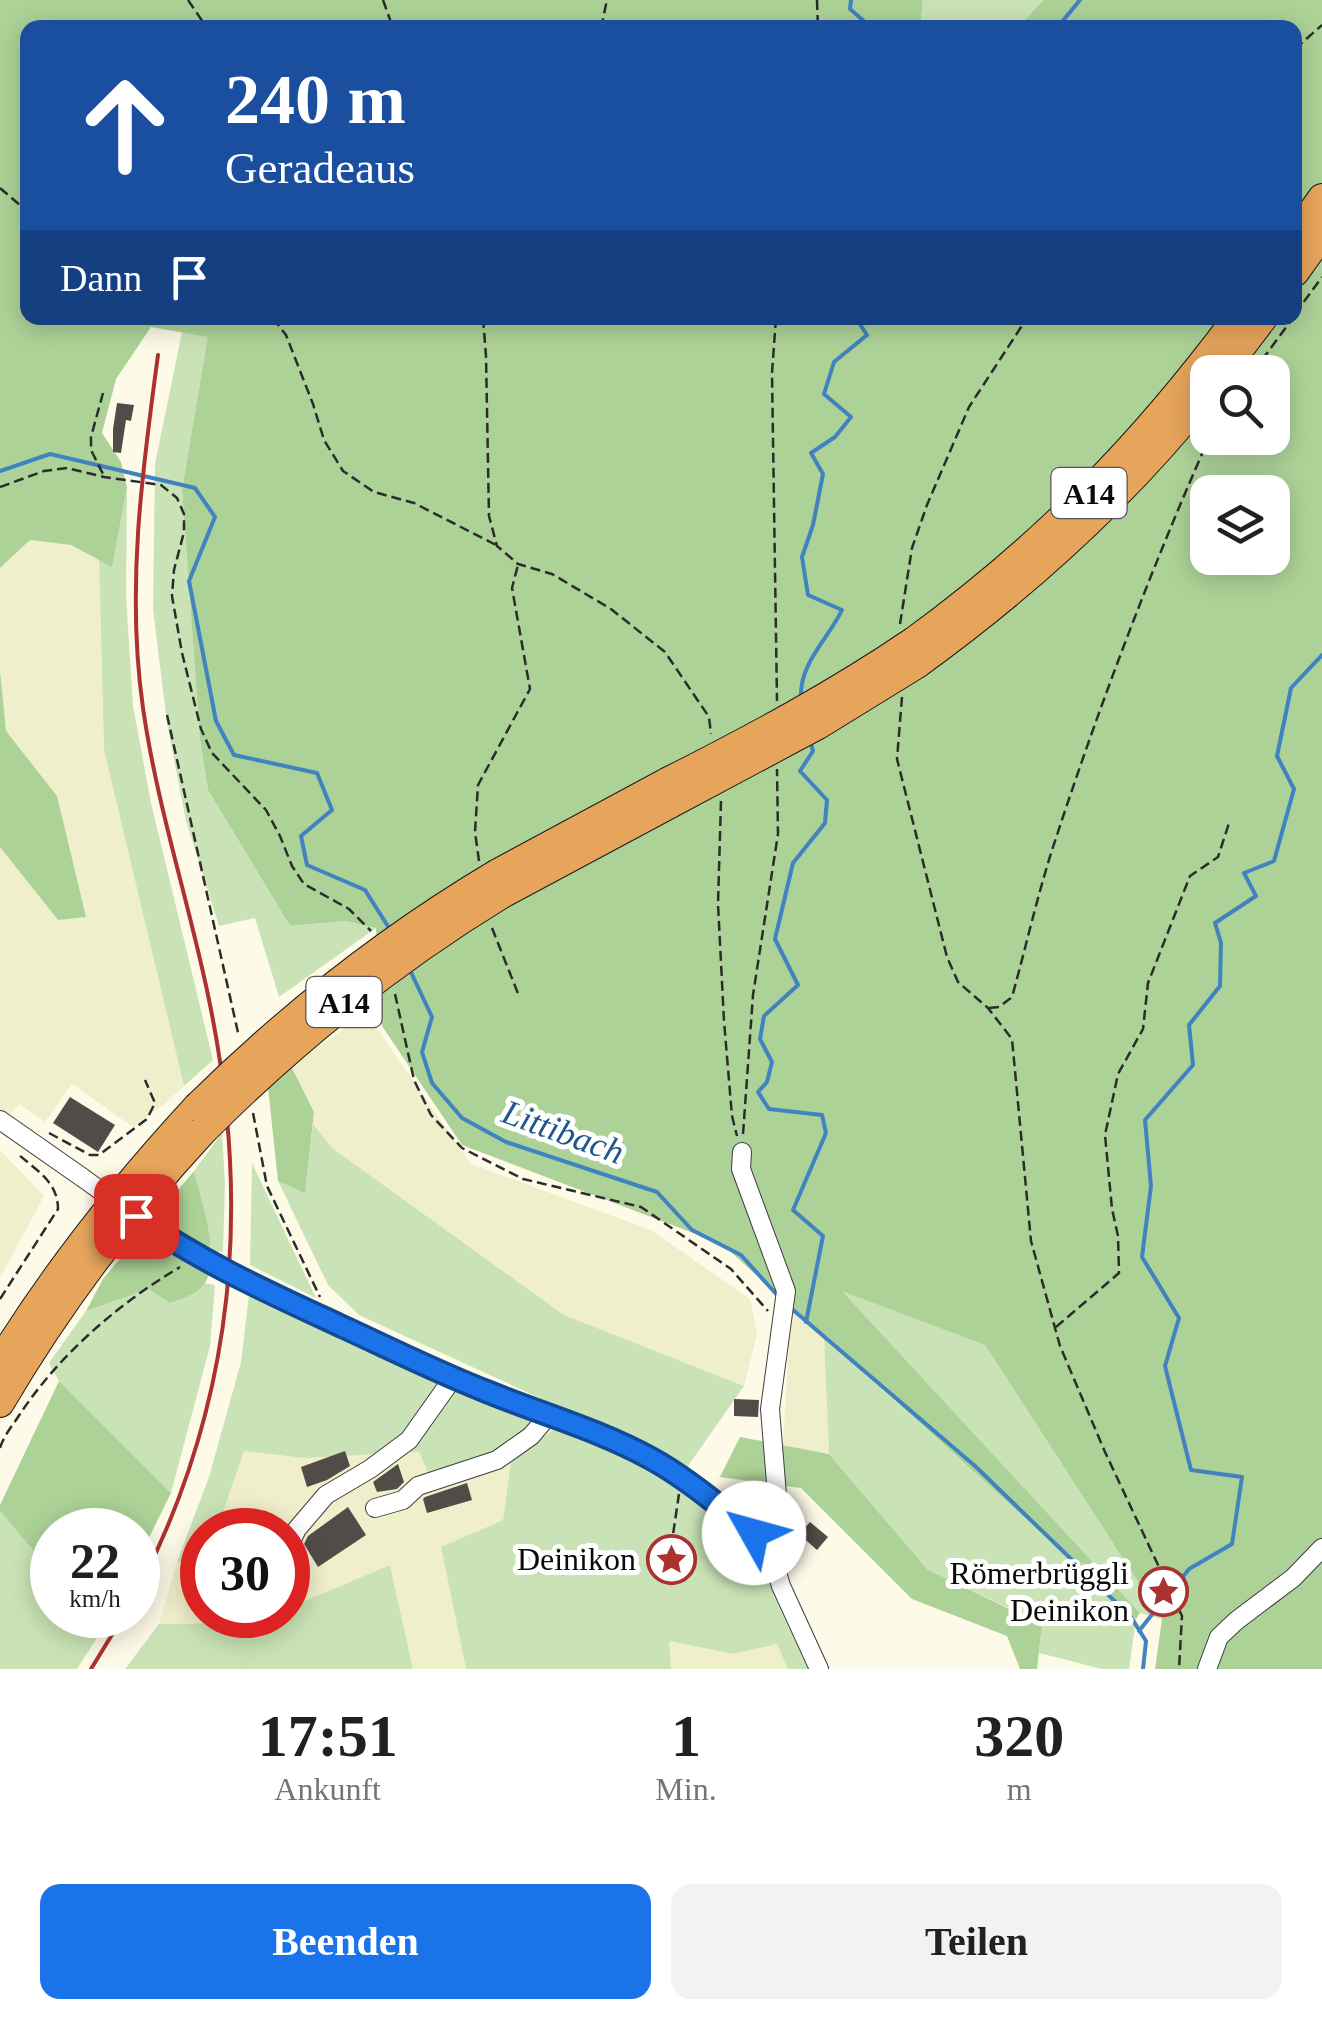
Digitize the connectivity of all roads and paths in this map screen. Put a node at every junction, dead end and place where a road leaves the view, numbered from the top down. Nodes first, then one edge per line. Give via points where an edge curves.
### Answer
1 (1322, 25) edge
2 (1302, 43) edge
3 (0, 188) edge
4 (1322, 198) edge
5 (20, 205) edge
6 (1302, 226) edge
7 (1322, 234) edge
8 (1302, 262) edge
9 (1322, 277) edge
10 (1302, 305) edge
11 (278, 325) edge
12 (484, 325) edge
13 (1022, 325) edge
14 (1232, 325) edge
15 (1258, 325) edge
16 (1287, 325) edge
17 (1235, 355) edge
18 (1265, 355) edge
19 (103, 393) dead end
20 (1190, 413) edge
21 (1201, 455) edge
22 (104, 477) junction
23 (0, 488) edge
24 (498, 546) junction
25 (518, 564) junction
26 (910, 642) junction
27 (902, 694) dead end
28 (167, 715) dead end
29 (711, 733) dead end
30 (721, 800) dead end
31 (1229, 823) dead end
32 (493, 879) junction
33 (490, 924) dead end
34 (372, 933) dead end
35 (395, 991) dead end
36 (519, 996) dead end
37 (988, 1008) junction
38 (240, 1041) dead end
39 (253, 1110) dead end
40 (200, 1119) junction
41 (0, 1120) edge
42 (742, 1152) joint
43 (164, 1277) dead end
44 (783, 1321) junction
45 (336, 1324) junction
46 (1055, 1328) junction
47 (0, 1362) edge
48 (453, 1378) junction
49 (0, 1402) edge
50 (548, 1416) junction
51 (0, 1448) edge
52 (682, 1478) junction
53 (375, 1508) dead end
54 (310, 1514) edge
55 (769, 1543) junction
56 (671, 1548) dead end
57 (1322, 1548) edge
58 (818, 1669) edge
59 (1179, 1669) edge
60 (1207, 1669) edge

1 - 2 path
3 - 5 path
4 - 6 highway
7 - 8 highway
9 - 10 path
11 - 24 path via 324,440 343,470 374,492
12 - 24 path via 488,516
13 - 26 path via 968,407 912,548
14 - 26 highway, A14 via 1098,485 1010,567
15 - 17 highway
16 - 18 path
19 - 22 path via 90,450
20 - 26 highway, A14 via 1068,543 994,606
21 - 37 path via 1056,838 1012,996
22 - 23 path via 67,468
22 - 34 path via 161,485 177,498 184,532 172,596 212,753 266,810 304,884 349,910
24 - 25 path
25 - 29 path via 552,574 611,609 665,652 709,717
25 - 32 path via 512,588 530,689 478,785 475,832
26 - 32 highway, A14, bridge via 818,725
27 - 37 path via 898,759 947,957 958,982
28 - 38 path
30 - 42 path via 724,1021 732,1116
31 - 46 path via 1218,857 1190,876 1148,983 1143,1030 1118,1074 1105,1135 1119,1273
32 - 40 highway, A14, bridge via 423,919 273,1035
33 - 36 path
35 - 44 path via 414,1080 431,1115 462,1148 523,1179 641,1207 732,1269
37 - 46 path via 1012,1038 1031,1241
39 - 45 path via 266,1186
40 - 47 highway, A14 via 124,1188
40 - 49 highway, A14 via 51,1320
41 - 45 street, bridge via 162,1235
42 - 44 street via 741,1169 786,1291
43 - 51 path via 63,1360
44 - 55 street via 770,1409 778,1520
45 - 48 street
46 - 59 path via 1182,1616
48 - 50 street
48 - 54 street via 409,1440 326,1495
50 - 52 street via 619,1442
50 - 53 street via 497,1460
52 - 55 street
52 - 56 path
55 - 58 street
57 - 60 street via 1219,1637

